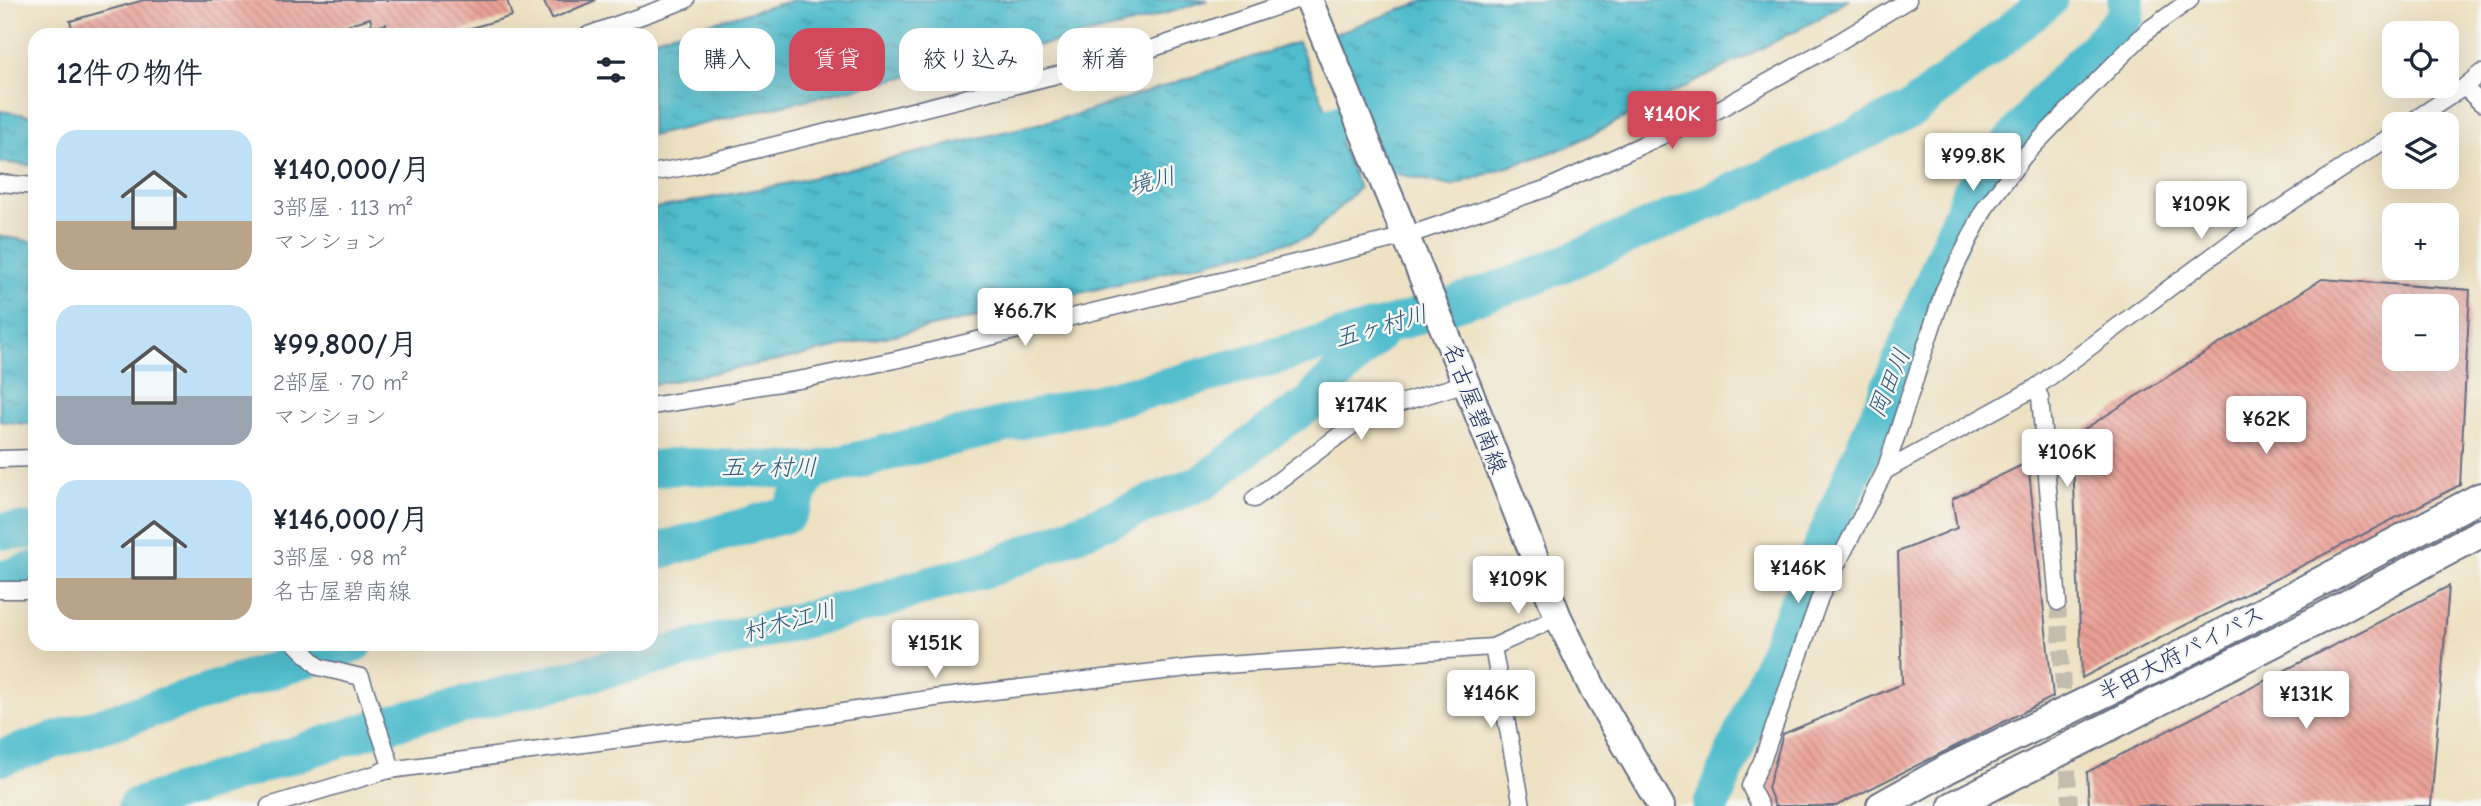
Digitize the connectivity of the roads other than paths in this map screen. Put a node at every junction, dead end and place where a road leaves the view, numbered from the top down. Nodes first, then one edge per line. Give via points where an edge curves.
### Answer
1 (687, 0) edge
2 (1908, 0) edge
3 (2190, 0) edge
4 (1305, 2) edge
5 (608, 28) edge
6 (2481, 73) edge
7 (2464, 87) junction
8 (2481, 103) edge
9 (2426, 112) edge
10 (2382, 142) edge
11 (658, 172) edge
12 (0, 183) edge
13 (28, 185) edge
14 (1406, 236) junction
15 (1466, 383) junction
16 (2035, 388) junction
17 (658, 405) edge
18 (28, 458) edge
19 (0, 462) edge
20 (1885, 471) junction
21 (2481, 497) edge
22 (1254, 499) dead end
23 (2479, 539) edge
24 (0, 590) edge
25 (28, 590) edge
26 (2058, 602) tunnel mouth
27 (1558, 617) junction
28 (1493, 648) junction
29 (303, 651) edge
30 (382, 771) junction
31 (269, 806) edge
32 (1522, 806) edge
33 (1661, 806) edge
34 (1760, 806) edge
35 (1881, 806) edge
36 (1953, 806) edge

1 - 5 street
2 - 14 street via 1716,111 1548,188
3 - 20 street via 2148,30 2087,90 2024,156 1984,208 1944,290
4 - 11 street via 1121,59
4 - 14 main road, 名古屋碧南線
6 - 7 street
7 - 8 street
7 - 9 street
10 - 16 street via 2238,237
12 - 13 street
14 - 15 main road, 名古屋碧南線
14 - 17 street via 900,359
15 - 22 street via 1391,406 1357,422
15 - 27 main road, 名古屋碧南線
16 - 20 street
16 - 26 street via 2040,397
18 - 19 street
20 - 34 street via 1820,597 1750,786
21 - 35 highway, 半田大府パイパス
23 - 36 highway, 半田大府パイパス
24 - 25 street
27 - 28 street
27 - 33 main road, 名古屋碧南線 via 1594,691
28 - 30 street via 1196,667
28 - 32 street
29 - 30 street via 319,667 361,677 392,769
30 - 31 street

